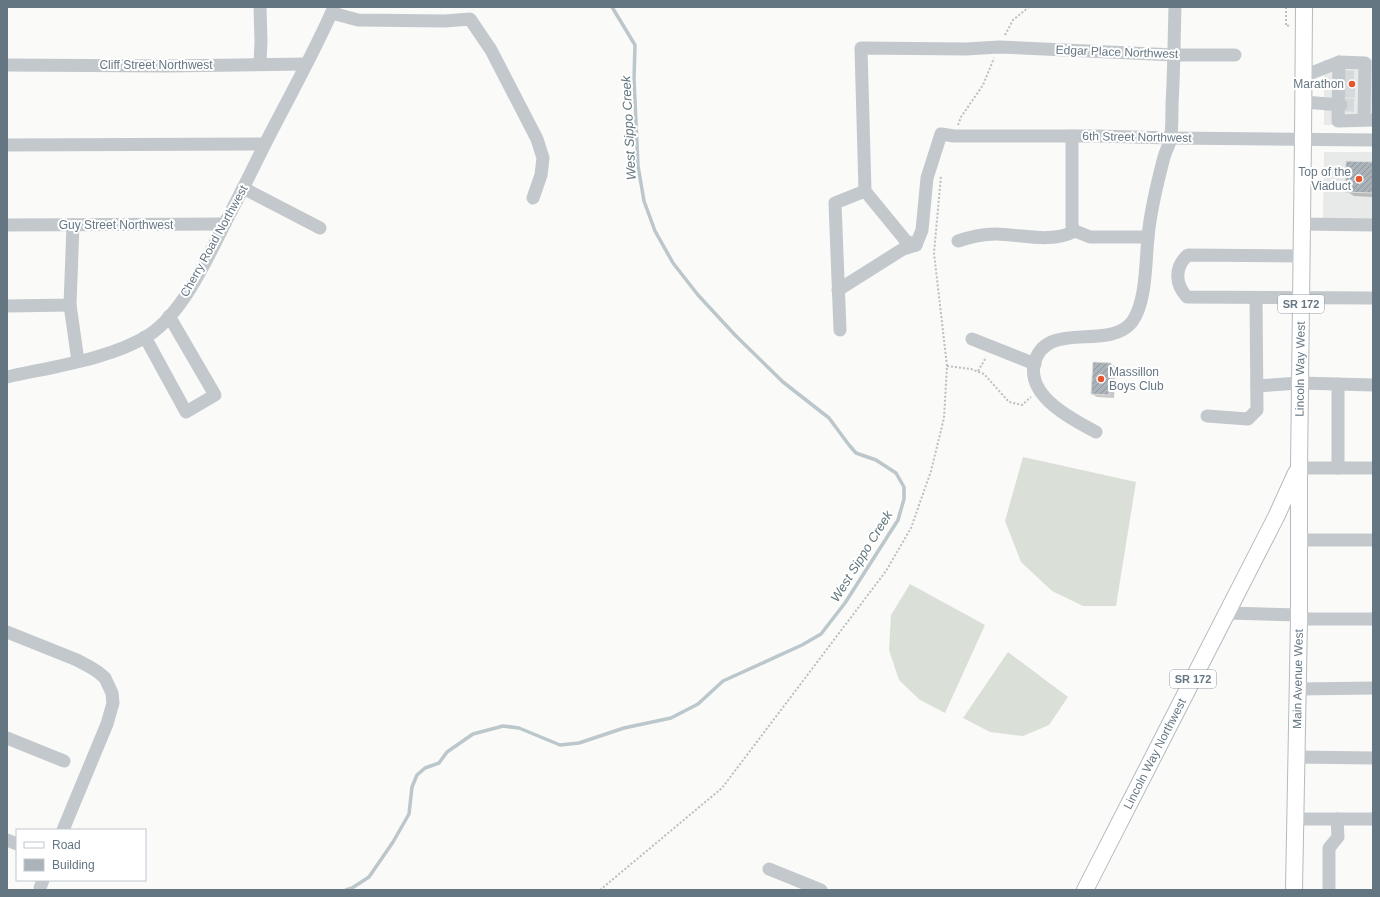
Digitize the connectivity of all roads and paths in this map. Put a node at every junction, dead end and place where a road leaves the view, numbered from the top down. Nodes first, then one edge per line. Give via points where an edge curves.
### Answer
1 (260, 7) edge
2 (1029, 7) edge
3 (1175, 7) edge
4 (1286, 7) edge
5 (333, 10) edge
6 (1304, 10) edge
7 (1286, 26) dead end
8 (998, 47) junction
9 (1175, 55) junction
10 (1235, 55) dead end
11 (1339, 62) junction
12 (1369, 63) edge
13 (260, 64) junction
14 (305, 64) junction
15 (7, 65) edge
16 (1304, 76) junction
17 (1304, 102) junction
18 (1340, 105) junction
19 (1368, 120) edge
20 (954, 136) junction
21 (1072, 136) junction
22 (1171, 138) junction
23 (1303, 140) junction
24 (1373, 140) edge
25 (265, 144) junction
26 (7, 145) edge
27 (942, 173) dead end
28 (243, 188) junction
29 (865, 191) junction
30 (533, 198) dead end
31 (225, 224) junction
32 (1302, 224) junction
33 (7, 225) edge
34 (73, 225) junction
35 (1373, 225) edge
36 (320, 228) dead end
37 (1075, 231) junction
38 (1148, 236) junction
39 (958, 241) dead end
40 (916, 244) junction
41 (1302, 256) junction
42 (838, 290) junction
43 (1256, 298) junction
44 (1302, 298) junction
45 (1373, 298) edge
46 (70, 305) junction
47 (7, 306) edge
48 (169, 316) junction
49 (840, 330) dead end
50 (145, 337) junction
51 (972, 340) dead end
52 (989, 346) junction
53 (78, 361) junction
54 (1035, 364) junction
55 (947, 366) junction
56 (978, 371) junction
57 (7, 377) edge
58 (1300, 383) junction
59 (1338, 384) junction
60 (1373, 385) edge
61 (1257, 386) junction
62 (1040, 390) junction
63 (1207, 416) dead end
64 (1096, 432) dead end
65 (1299, 468) junction
66 (1338, 468) junction
67 (1373, 468) edge
68 (1299, 540) junction
69 (1373, 540) edge
70 (1227, 613) junction
71 (1299, 617) junction
72 (1373, 619) edge
73 (7, 632) edge
74 (1373, 688) edge
75 (1298, 689) junction
76 (7, 738) edge
77 (1297, 757) junction
78 (1373, 758) edge
79 (64, 761) dead end
80 (1296, 819) junction
81 (1338, 819) junction
82 (1373, 819) edge
83 (63, 829) edge
84 (769, 869) dead end
85 (600, 890) edge
86 (821, 890) edge
87 (1085, 890) edge
88 (1294, 890) edge
89 (1329, 890) edge

1 - 13 street
2 - 8 path via 1013,20
3 - 9 street
4 - 7 path
5 - 14 street, Cherry Road Northwest
5 - 30 street via 358,20 470,19 491,50 537,139 543,158 542,175
6 - 16 main road, Lincoln Way West / SR 172
8 - 9 street, Edgar Place Northwest
8 - 20 path via 983,85 961,117
8 - 29 street, Edgar Place Northwest via 862,48
9 - 10 street, Edgar Place Northwest
9 - 22 street
11 - 12 street
11 - 16 street
11 - 18 street
12 - 19 street via 1361,76 1361,104
13 - 14 street, Cliff Street Northwest
13 - 15 street, Cliff Street Northwest
14 - 25 street, Cherry Road Northwest
16 - 17 main road, Lincoln Way West / SR 172
17 - 18 street
17 - 23 main road, Lincoln Way West / SR 172
18 - 19 street via 1338,121
20 - 21 street, 6th Street Northwest
20 - 40 street, 6th Street Northwest via 941,134 927,178 922,230
21 - 22 street, 6th Street Northwest
21 - 37 street via 1072,226
22 - 23 street, 6th Street Northwest
22 - 38 street
23 - 24 street, 6th Street Northwest
23 - 32 main road, Lincoln Way West / SR 172
25 - 26 street
25 - 28 street, Cherry Road Northwest
27 - 55 path via 934,252
28 - 31 street, Cherry Road Northwest
28 - 36 street
29 - 40 street via 906,241
29 - 42 street via 835,203
31 - 34 street, Guy Street Northwest
31 - 48 street, Cherry Road Northwest via 185,296
32 - 35 street
32 - 41 main road, Lincoln Way West / SR 172
33 - 34 street, Guy Street Northwest
34 - 46 street
37 - 38 street via 1090,237
37 - 39 street via 1059,237 993,234
38 - 54 street via 1141,303 1132,322 1116,334 1055,340 1038,354
40 - 42 street via 903,249
41 - 43 street via 1188,255 1180,265 1178,283 1187,297
41 - 44 main road, Lincoln Way West / SR 172
42 - 49 street
43 - 44 street
43 - 61 street
44 - 45 street
44 - 58 main road, Lincoln Way West / SR 172
46 - 47 street
46 - 53 street
48 - 50 street, Cherry Road Northwest
48 - 50 street via 215,395 186,412
50 - 53 street, Cherry Road Northwest via 119,349
51 - 52 street
52 - 54 street
52 - 56 path
53 - 57 street, Cherry Road Northwest
54 - 62 street via 1034,373
55 - 56 path
55 - 85 path via 944,418 931,471 911,528 886,571 722,788
56 - 62 path via 984,374 1010,402 1022,405
58 - 59 street
58 - 61 street
58 - 65 main road, Lincoln Way West / SR 172
59 - 60 street
59 - 66 street
61 - 63 street via 1257,410 1248,419
62 - 64 street via 1061,412
65 - 66 street
65 - 68 main road, Main Avenue West
65 - 70 main road, Lincoln Way Northwest / SR 172
66 - 67 street
68 - 69 street
68 - 71 main road, Main Avenue West
70 - 71 street
70 - 87 main road, Lincoln Way Northwest / SR 172
71 - 72 street
71 - 75 main road, Main Avenue West
73 - 83 street via 90,667 105,678 112,693 113,703 108,719
74 - 75 street
75 - 77 main road, Main Avenue West
76 - 79 street
77 - 78 street
77 - 80 main road, Main Avenue West
80 - 81 street
80 - 88 main road, Main Avenue West
81 - 82 street
81 - 89 street via 1338,837 1329,848
84 - 86 street

